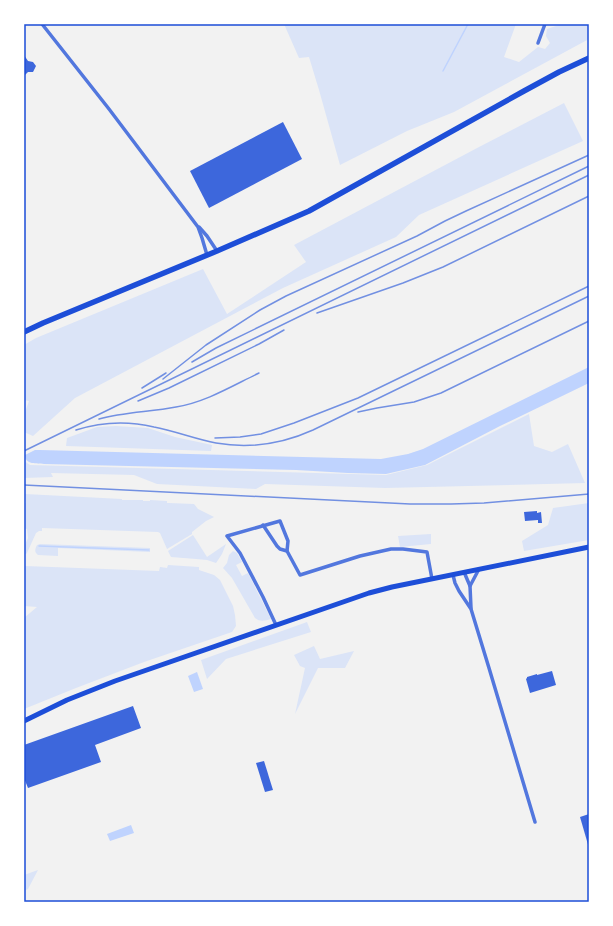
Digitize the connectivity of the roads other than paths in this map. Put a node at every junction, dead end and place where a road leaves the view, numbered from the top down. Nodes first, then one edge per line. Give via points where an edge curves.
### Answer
1 (42, 24) edge
2 (545, 24) edge
3 (538, 43) dead end
4 (589, 58) edge
5 (198, 227) junction
6 (217, 251) junction
7 (207, 255) junction
8 (24, 332) edge
9 (263, 526) junction
10 (589, 547) edge
11 (287, 551) junction
12 (479, 569) junction
13 (464, 572) junction
14 (453, 575) junction
15 (432, 579) junction
16 (470, 586) junction
17 (471, 609) junction
18 (276, 625) junction
19 (24, 721) edge
20 (535, 822) dead end

1 - 5 street
2 - 3 street
4 - 6 main road via 524,91 309,211
5 - 6 street via 208,236
5 - 7 street
6 - 7 main road
7 - 8 main road
9 - 11 street via 277,546
9 - 11 street via 280,520 288,541
9 - 18 street via 227,536 240,553
10 - 12 main road
11 - 15 street via 300,574 391,549 427,552
12 - 13 main road
12 - 16 street
13 - 14 main road
13 - 16 street
14 - 15 main road
14 - 17 street via 457,588
15 - 18 main road via 369,593
16 - 17 street
17 - 20 street
18 - 19 main road via 101,686

